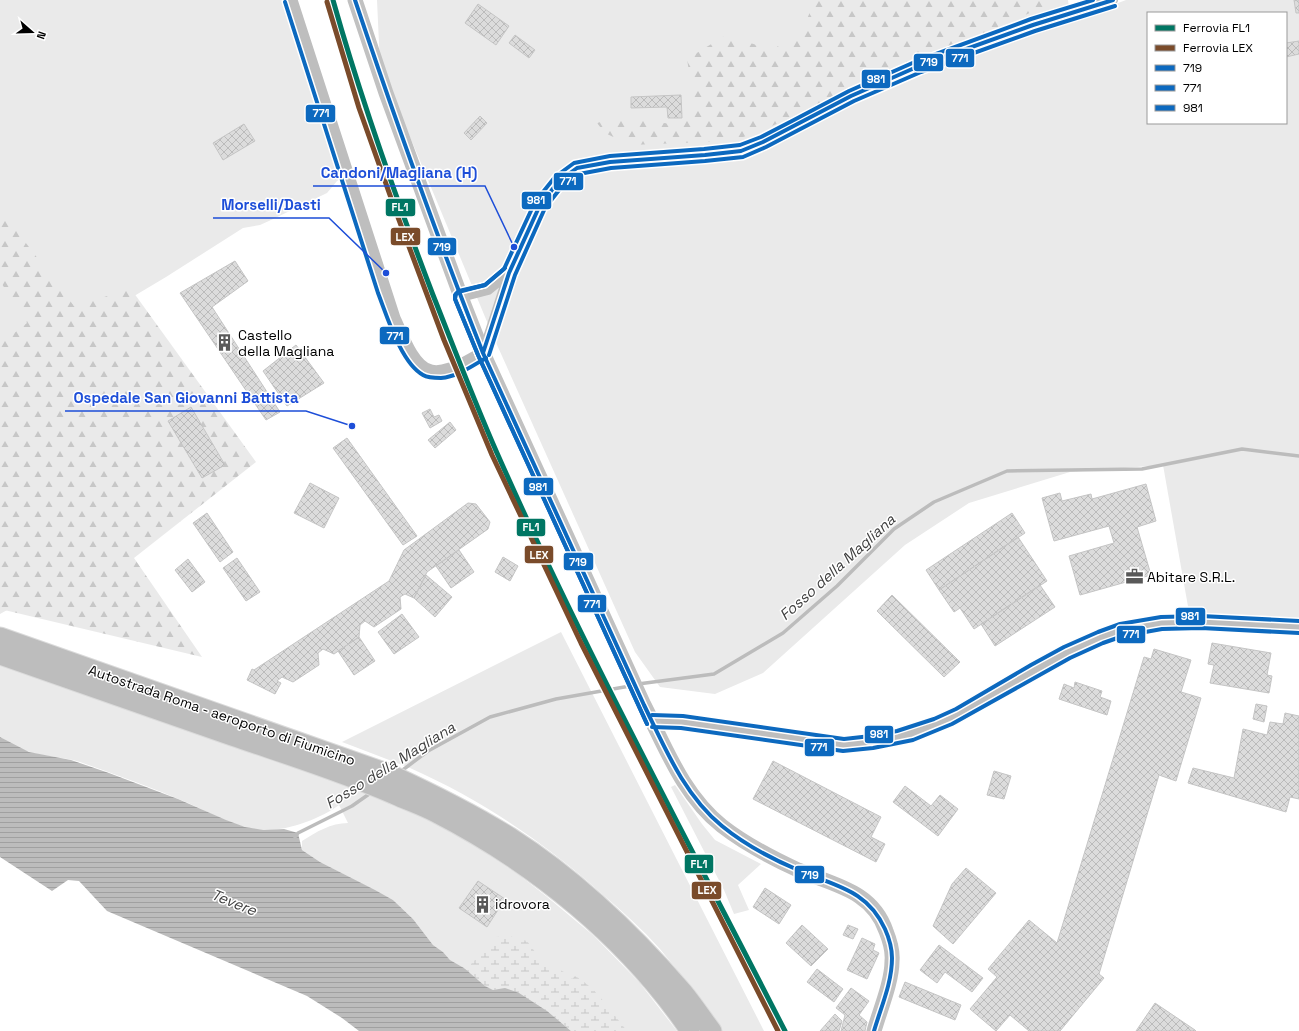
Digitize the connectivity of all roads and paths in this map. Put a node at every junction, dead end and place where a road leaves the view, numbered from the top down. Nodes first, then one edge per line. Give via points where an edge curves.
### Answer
1 (291, 0) edge
2 (355, 0) edge
3 (1113, 0) edge
4 (509, 273) junction
5 (460, 297) junction
6 (484, 353) junction
7 (465, 363) dead end
8 (450, 369) dead end
9 (1299, 627) edge
10 (0, 637) edge
11 (0, 655) edge
12 (652, 721) junction
13 (572, 892) junction
14 (690, 1031) edge
15 (712, 1031) edge
16 (874, 1031) edge

1 - 8 street via 394,318 408,349 420,366 432,372
2 - 5 main road via 376,67
3 - 4 street via 1033,25 919,66 851,96 763,142 742,150 610,162 577,168 558,181 540,205
4 - 5 street via 488,290
4 - 6 street
5 - 6 main road
6 - 7 street
6 - 12 main road
9 - 12 street via 1197,621 1159,623 1119,630 1058,657 950,719 894,739 869,743 844,744 682,722
10 - 13 highway, Autostrada Roma - aeroporto di Fiumicino via 390,774 491,825 541,858
11 - 13 highway, Autostrada Roma - aeroporto di Fiumicino via 372,785 434,812
12 - 16 main road via 692,795 722,826 756,848 798,870 857,894 878,913 889,938 892,962 890,978
13 - 14 highway, Autostrada Roma - aeroporto di Fiumicino via 608,936 672,1005
13 - 15 highway, Autostrada Roma - aeroporto di Fiumicino via 621,925 684,993

